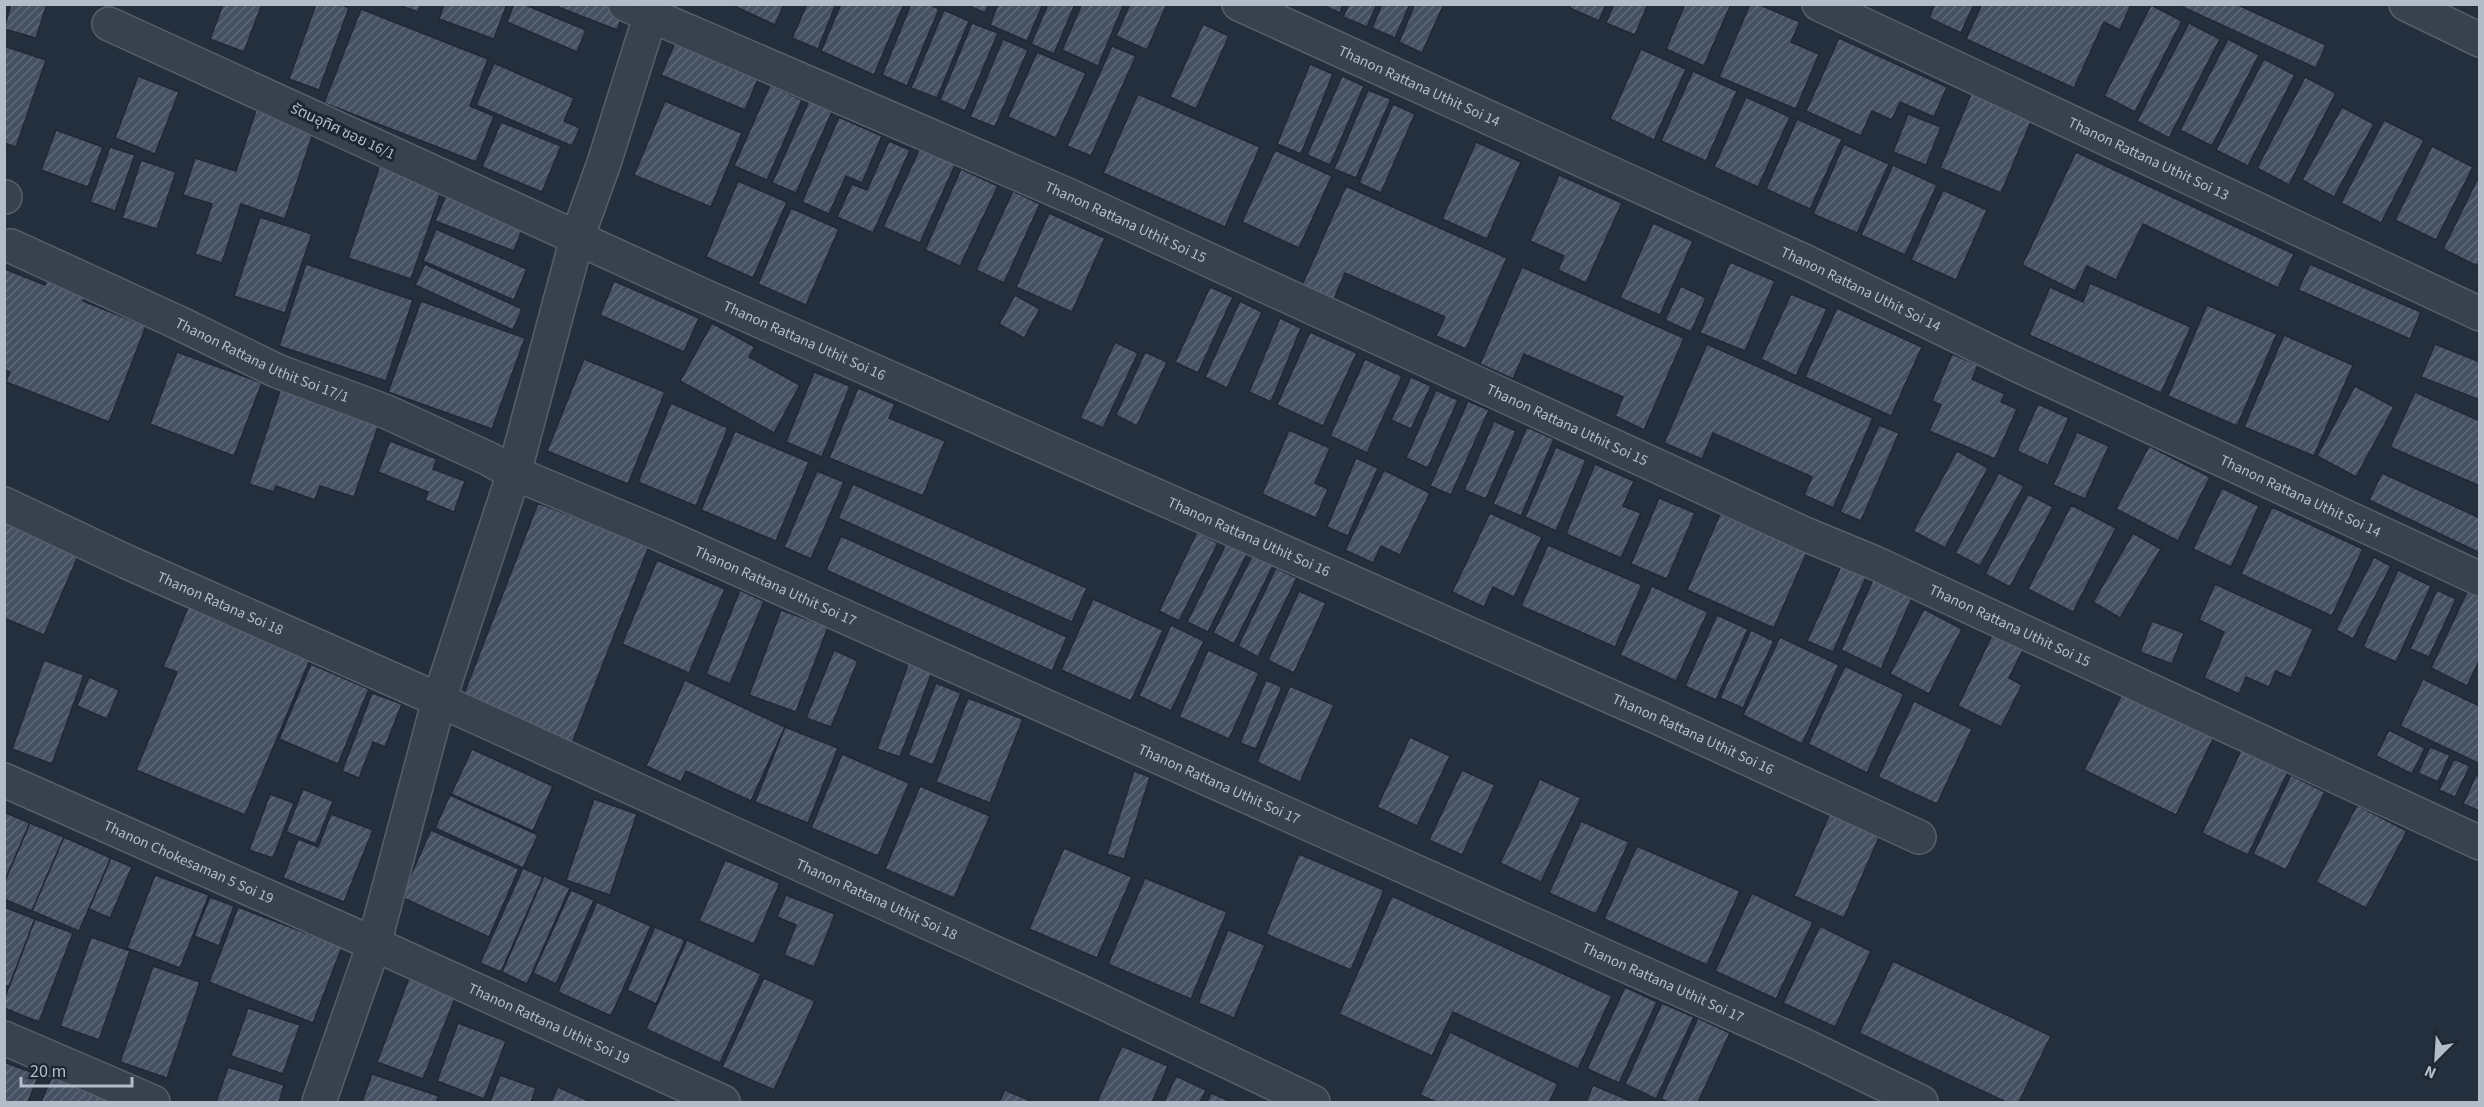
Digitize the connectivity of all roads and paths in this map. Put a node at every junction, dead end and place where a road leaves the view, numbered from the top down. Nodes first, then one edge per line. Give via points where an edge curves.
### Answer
1 (1239, 4) edge
2 (1819, 4) edge
3 (2406, 4) edge
4 (643, 8) edge
5 (109, 24) dead end
6 (2480, 40) edge
7 (577, 238) junction
8 (11, 246) dead end
9 (2480, 314) edge
10 (514, 473) junction
11 (4, 504) edge
12 (2480, 579) edge
13 (439, 700) junction
14 (4, 780) edge
15 (1919, 837) dead end
16 (2480, 843) edge
17 (374, 944) junction
18 (4, 1038) edge
19 (153, 1102) edge
20 (319, 1102) edge
21 (723, 1102) edge
22 (1313, 1102) edge
23 (1921, 1102) edge

1 - 12 street, Thanon Rattana Uthit Soi 14 via 1806,262 2009,361
2 - 9 street, Thanon Rattana Uthit Soi 13
3 - 6 street
4 - 7 street via 604,163
4 - 16 street, Thanon Rattana Uthit Soi 15 via 1072,197
5 - 7 street, รัตนอุทิศ ซอย 16/1
7 - 10 street
7 - 15 street, Thanon Rattana Uthit Soi 16
8 - 10 street, Thanon Rattana Uthit Soi 17/1 via 277,371 387,412
10 - 13 street
10 - 23 street, Thanon Rattana Uthit Soi 17 via 728,564 1799,1043
11 - 13 street, Thanon Ratana Soi 18
13 - 17 street
13 - 22 street, Thanon Rattana Uthit Soi 18
14 - 17 street, Thanon Chokesaman 5 Soi 19
17 - 20 street
17 - 21 street, Thanon Rattana Uthit Soi 19
18 - 19 street

